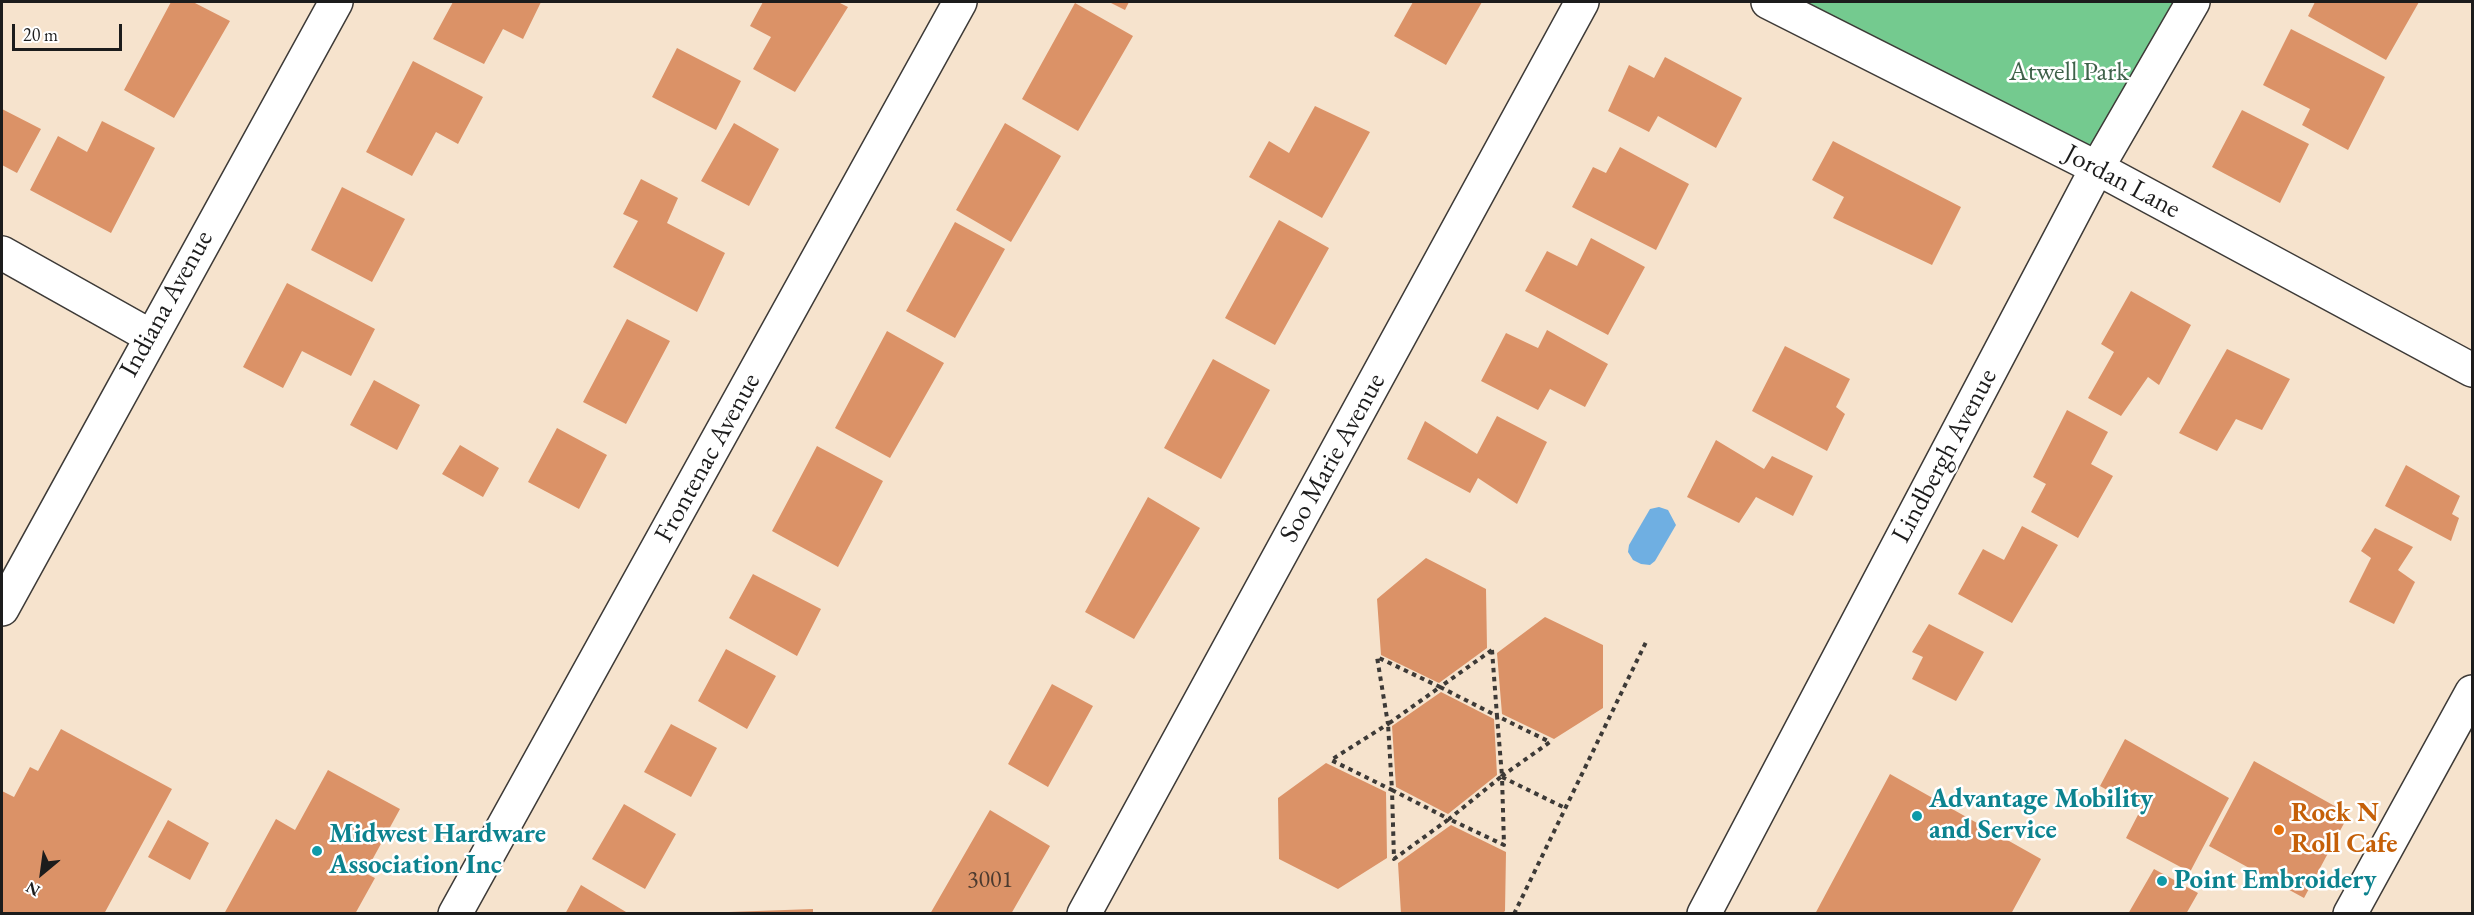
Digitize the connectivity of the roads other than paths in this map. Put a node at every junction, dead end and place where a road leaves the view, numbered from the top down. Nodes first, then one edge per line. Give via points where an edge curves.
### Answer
1 (336, 2) edge
2 (960, 2) edge
3 (1582, 2) edge
4 (1768, 2) edge
5 (2193, 2) edge
6 (2097, 168) junction
7 (2, 253) edge
8 (150, 336) junction
9 (2472, 370) edge
10 (4, 600) edge
11 (2472, 692) edge
12 (455, 914) edge
13 (1084, 914) edge
14 (1704, 914) edge
15 (2350, 914) edge

1 - 8 street, Indiana Avenue
2 - 12 street, Frontenac Avenue
3 - 13 street, Soo Marie Avenue
4 - 6 street, Jordan Lane
5 - 6 street, Lindbergh Avenue
6 - 9 street, Jordan Lane
6 - 14 street, Lindbergh Avenue
7 - 8 street
8 - 10 street, Indiana Avenue
11 - 15 street

